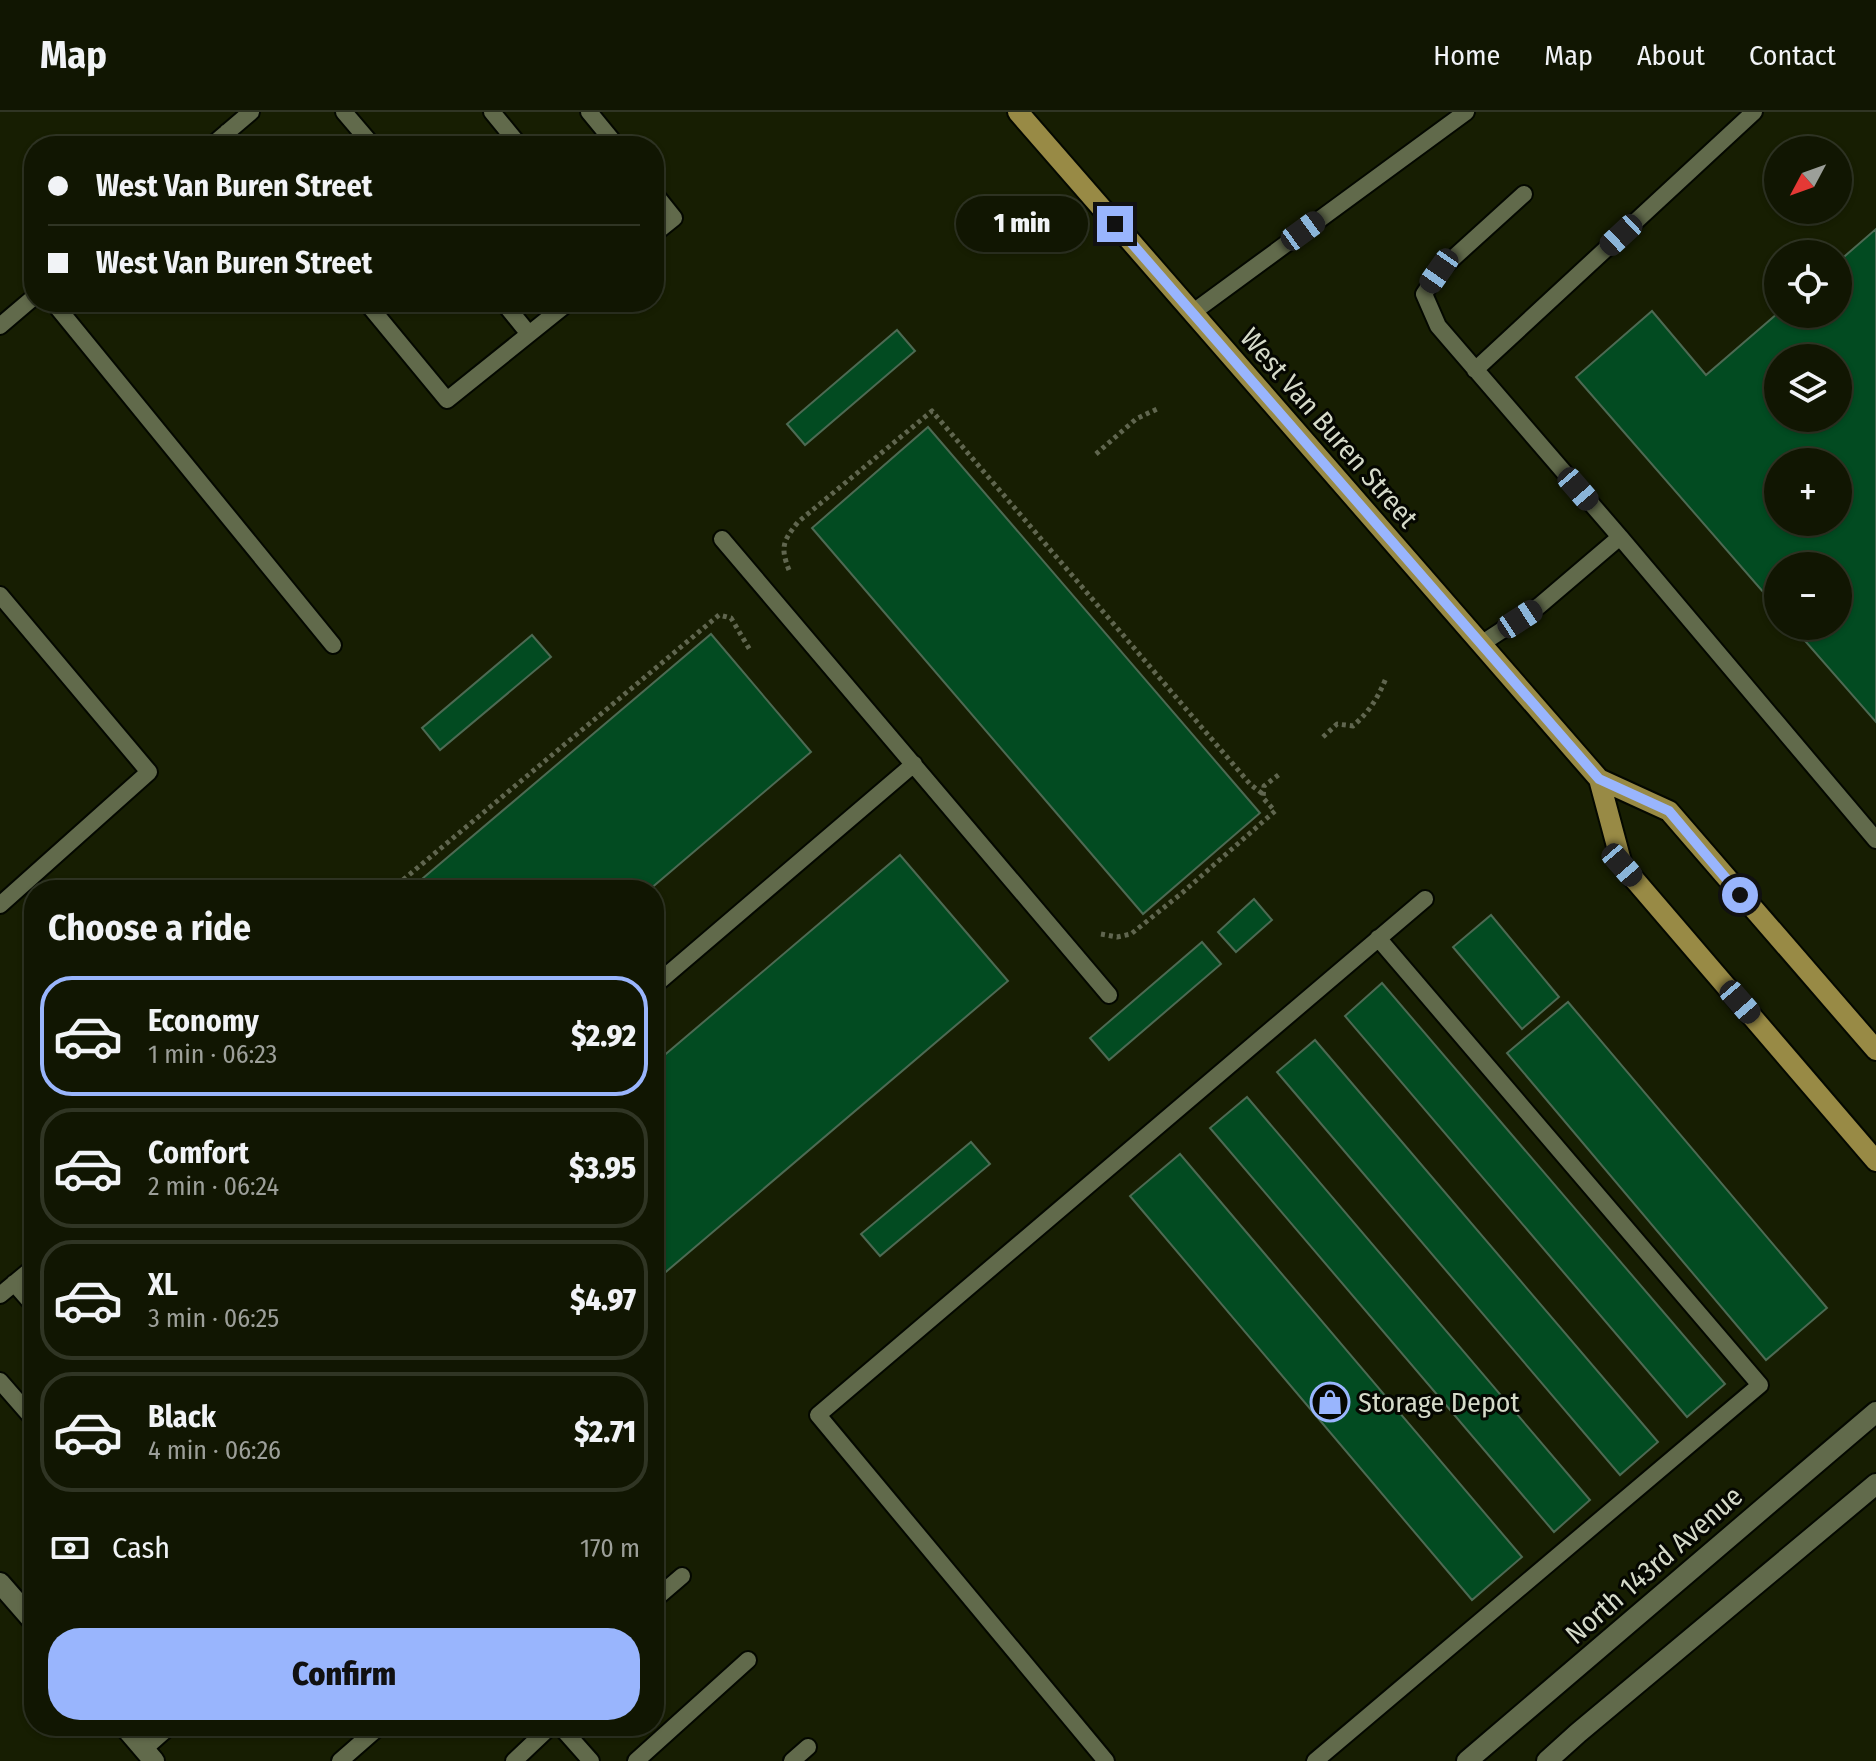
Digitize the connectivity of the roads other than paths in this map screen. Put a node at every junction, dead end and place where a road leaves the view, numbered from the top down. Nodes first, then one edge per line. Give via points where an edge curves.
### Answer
1 (251, 112) edge
2 (344, 112) edge
3 (492, 112) edge
4 (589, 112) edge
5 (1018, 112) edge
6 (1466, 112) edge
7 (1754, 112) edge
8 (227, 132) junction
9 (222, 136) edge
10 (230, 136) edge
11 (364, 136) edge
12 (512, 136) edge
13 (609, 136) edge
14 (1524, 194) dead end
15 (664, 206) edge
16 (664, 226) edge
17 (24, 306) edge
18 (61, 312) edge
19 (374, 312) edge
20 (511, 312) edge
21 (556, 312) edge
22 (1192, 313) junction
23 (0, 326) edge
24 (529, 334) junction
25 (1475, 370) junction
26 (1620, 537) junction
27 (722, 539) dead end
28 (0, 595) edge
29 (1481, 644) junction
30 (333, 645) dead end
31 (914, 764) junction
32 (1599, 779) junction
33 (1876, 840) edge
34 (28, 880) edge
35 (24, 884) edge
36 (1425, 899) dead end
37 (0, 905) edge
38 (1378, 938) junction
39 (664, 977) edge
40 (1109, 995) dead end
41 (1876, 1050) edge
42 (1876, 1161) edge
43 (24, 1275) edge
44 (14, 1283) junction
45 (24, 1294) edge
46 (0, 1295) edge
47 (0, 1381) edge
48 (24, 1409) edge
49 (1876, 1412) edge
50 (1876, 1484) edge
51 (682, 1576) dead end
52 (0, 1583) edge
53 (664, 1591) edge
54 (24, 1611) edge
55 (748, 1660) dead end
56 (133, 1736) edge
57 (163, 1736) edge
58 (369, 1736) edge
59 (540, 1736) edge
60 (569, 1736) edge
61 (664, 1736) edge
62 (664, 1736) edge
63 (808, 1747) dead end
64 (149, 1755) edge
65 (340, 1761) edge
66 (514, 1761) edge
67 (591, 1761) edge
68 (636, 1761) edge
69 (792, 1761) edge
70 (1106, 1761) edge
71 (1315, 1761) edge
72 (1467, 1761) edge
73 (1547, 1761) edge

1 - 8 lane
2 - 11 lane
3 - 12 lane
4 - 13 lane
5 - 22 main road, West Van Buren Street
6 - 22 lane
7 - 25 lane
8 - 9 lane
8 - 10 lane
14 - 25 lane via 1439,271 1424,294 1438,326
15 - 16 lane via 674,218
17 - 23 lane
18 - 30 lane
19 - 24 lane via 447,400
20 - 24 lane
21 - 24 lane
22 - 29 main road, West Van Buren Street
25 - 26 lane
26 - 29 lane via 1539,606
26 - 33 lane
27 - 31 lane
28 - 34 lane via 149,772
29 - 32 main road, West Van Buren Street
31 - 39 lane
31 - 40 lane
32 - 41 main road, West Van Buren Street via 1669,811
32 - 42 main road, West Van Buren Street via 1622,865
35 - 37 lane
36 - 38 lane
38 - 70 lane via 818,1415
38 - 71 lane via 1760,1385
43 - 44 lane
44 - 45 lane
44 - 46 lane
47 - 48 lane
49 - 72 street, North 143rd Avenue
50 - 73 street
51 - 53 lane
52 - 54 street
55 - 62 lane
56 - 64 street
57 - 64 lane
58 - 65 lane
59 - 66 lane
60 - 67 lane
61 - 68 lane
63 - 69 lane

